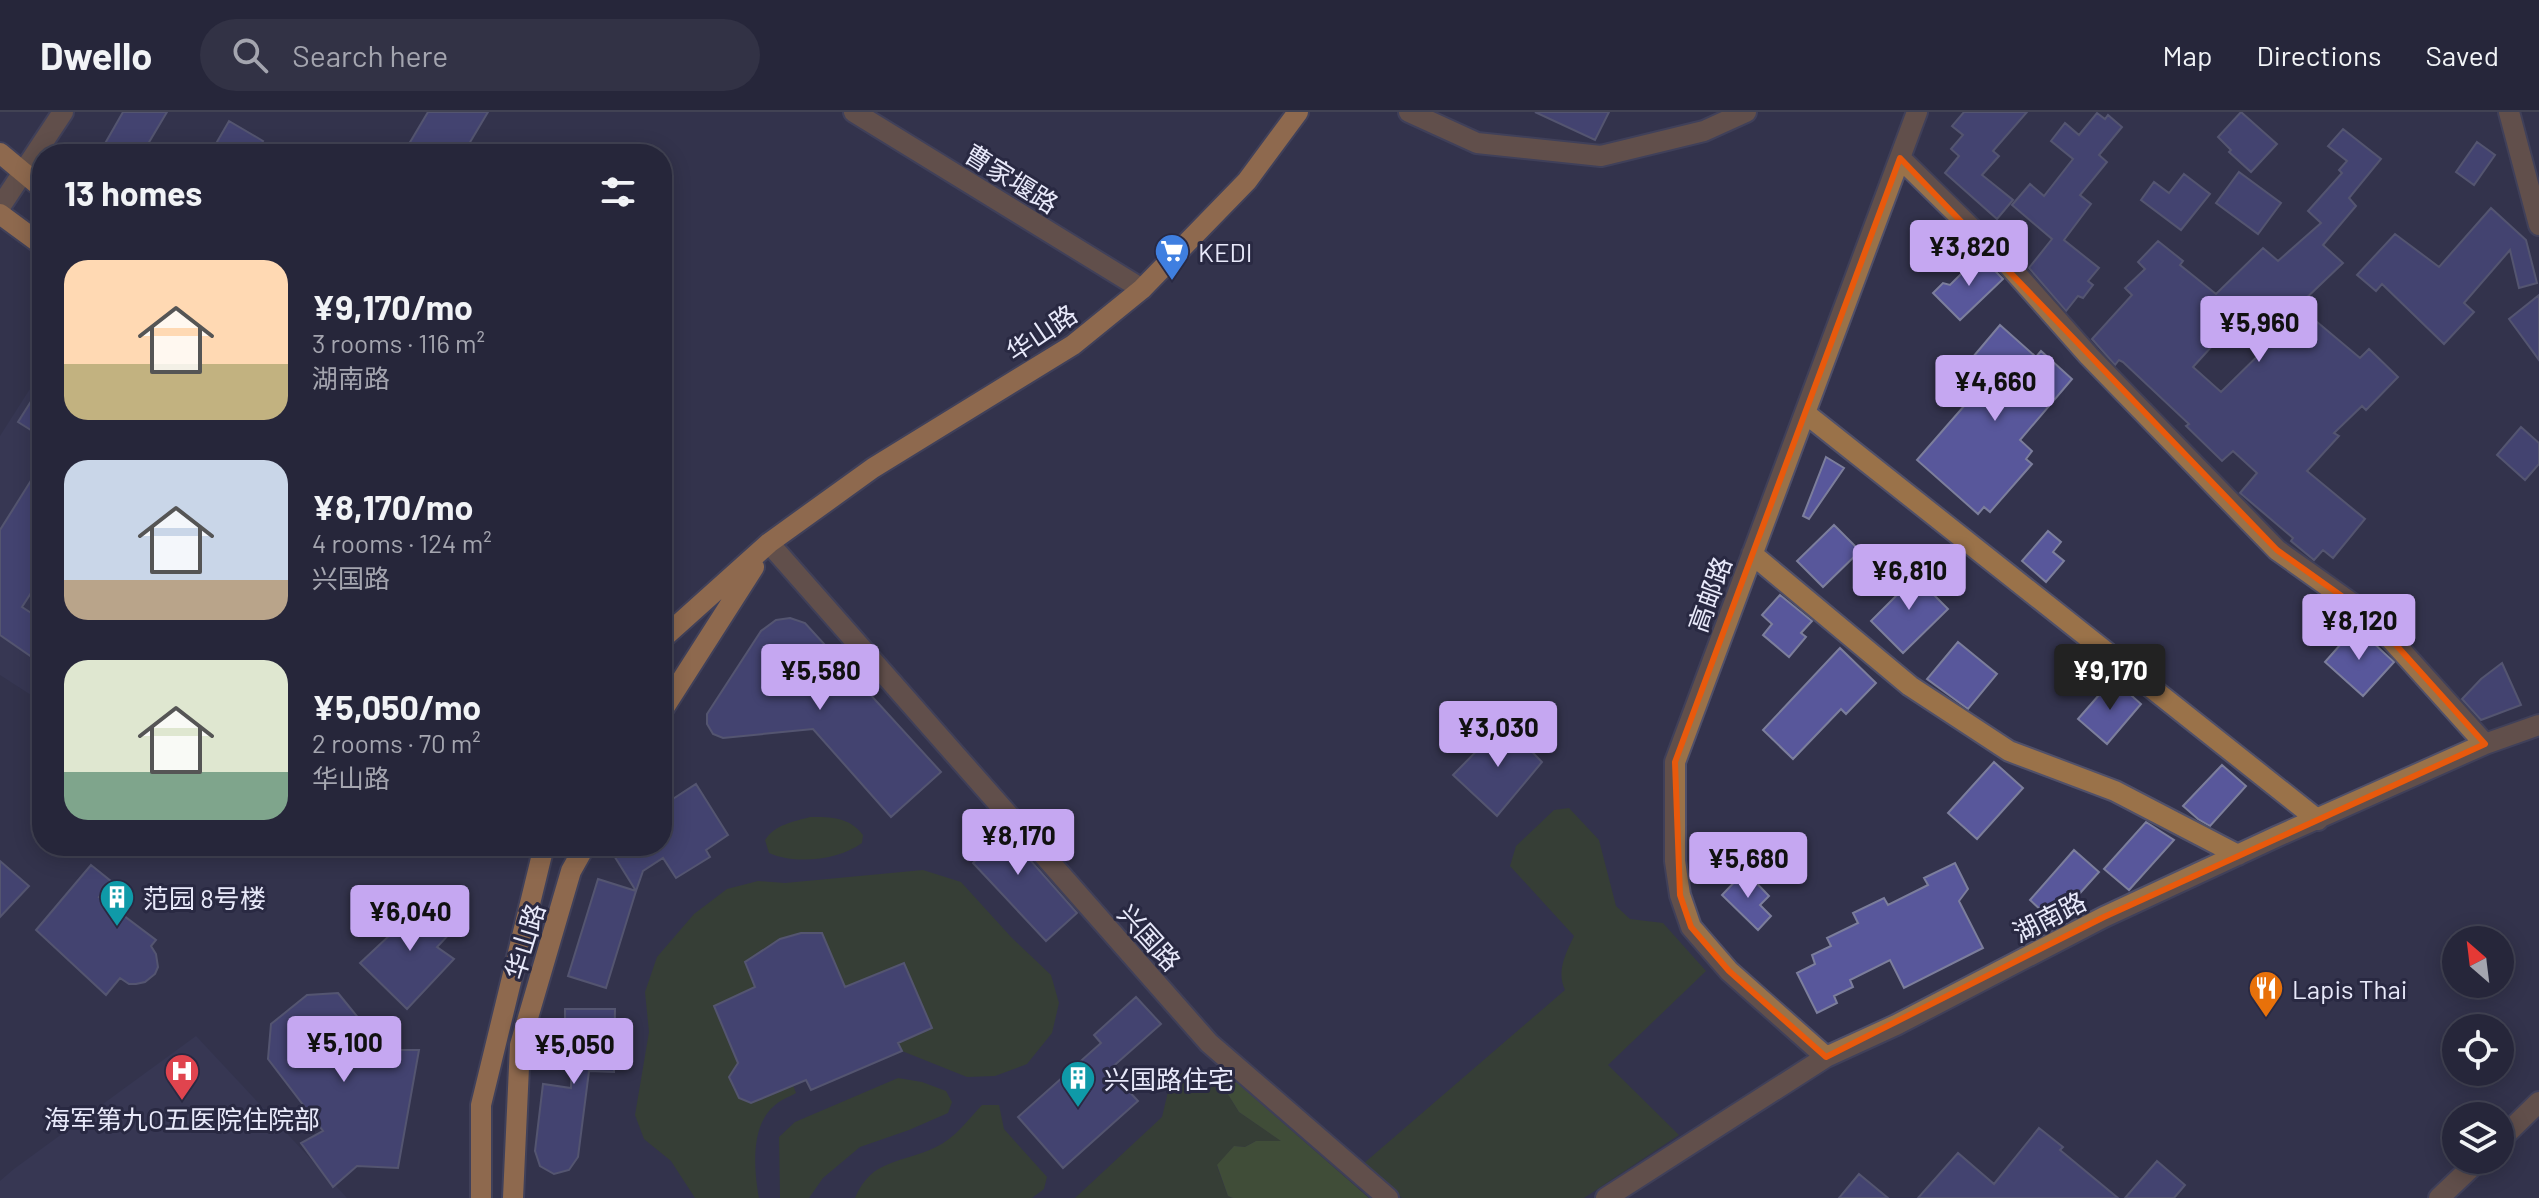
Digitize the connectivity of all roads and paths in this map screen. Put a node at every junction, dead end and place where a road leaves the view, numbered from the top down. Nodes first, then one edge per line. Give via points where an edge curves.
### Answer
1 (63, 112) edge
2 (854, 112) edge
3 (1298, 112) edge
4 (1409, 112) edge
5 (1746, 112) edge
6 (1917, 112) edge
7 (2509, 112) edge
8 (43, 144) edge
9 (0, 153) edge
10 (1900, 158) junction
11 (32, 163) edge
12 (25, 174) junction
13 (32, 180) edge
14 (0, 207) edge
15 (0, 214) edge
16 (2539, 225) edge
17 (32, 238) edge
18 (1142, 289) junction
19 (1805, 413) junction
20 (769, 543) junction
21 (1752, 554) junction
22 (672, 630) edge
23 (672, 695) edge
24 (2539, 725) edge
25 (2485, 744) junction
26 (2318, 820) junction
27 (2238, 855) junction
28 (542, 856) edge
29 (573, 856) edge
30 (579, 856) edge
31 (571, 871) junction
32 (1826, 1057) junction
33 (2539, 1102) edge
34 (2514, 1126) edge
35 (2464, 1174) edge
36 (481, 1198) edge
37 (513, 1198) edge
38 (1388, 1198) edge
39 (1606, 1198) edge
40 (2439, 1198) edge

1 - 8 street
2 - 18 street, 曹家堰路
3 - 18 main road, 华山路 via 1247,181
4 - 5 street via 1477,143 1601,156 1704,131
6 - 10 street, 高邮路
7 - 16 street
9 - 12 main road
10 - 19 street, 高邮路
10 - 25 street via 2004,260 2277,550 2371,617
11 - 12 street
12 - 13 main road
12 - 14 street
15 - 17 main road
18 - 20 main road, 华山路 via 1073,345 873,468
19 - 21 street, 高邮路
19 - 26 street
20 - 22 main road, 华山路
20 - 23 main road, 华山路
20 - 38 street, 兴国路 via 1209,1043
21 - 27 street via 1910,686 2009,751 2115,791
21 - 32 street, 高邮路 via 1675,762 1680,895 1691,927 1729,971
24 - 25 street, 湖南路
25 - 26 street, 湖南路
26 - 27 street, 湖南路
27 - 32 street, 湖南路
28 - 36 main road, 华山路 via 481,1105
29 - 31 main road
30 - 31 main road, 华山路
31 - 37 main road, 华山路 via 520,1045
32 - 39 street, 湖南路
33 - 34 street
35 - 40 street

